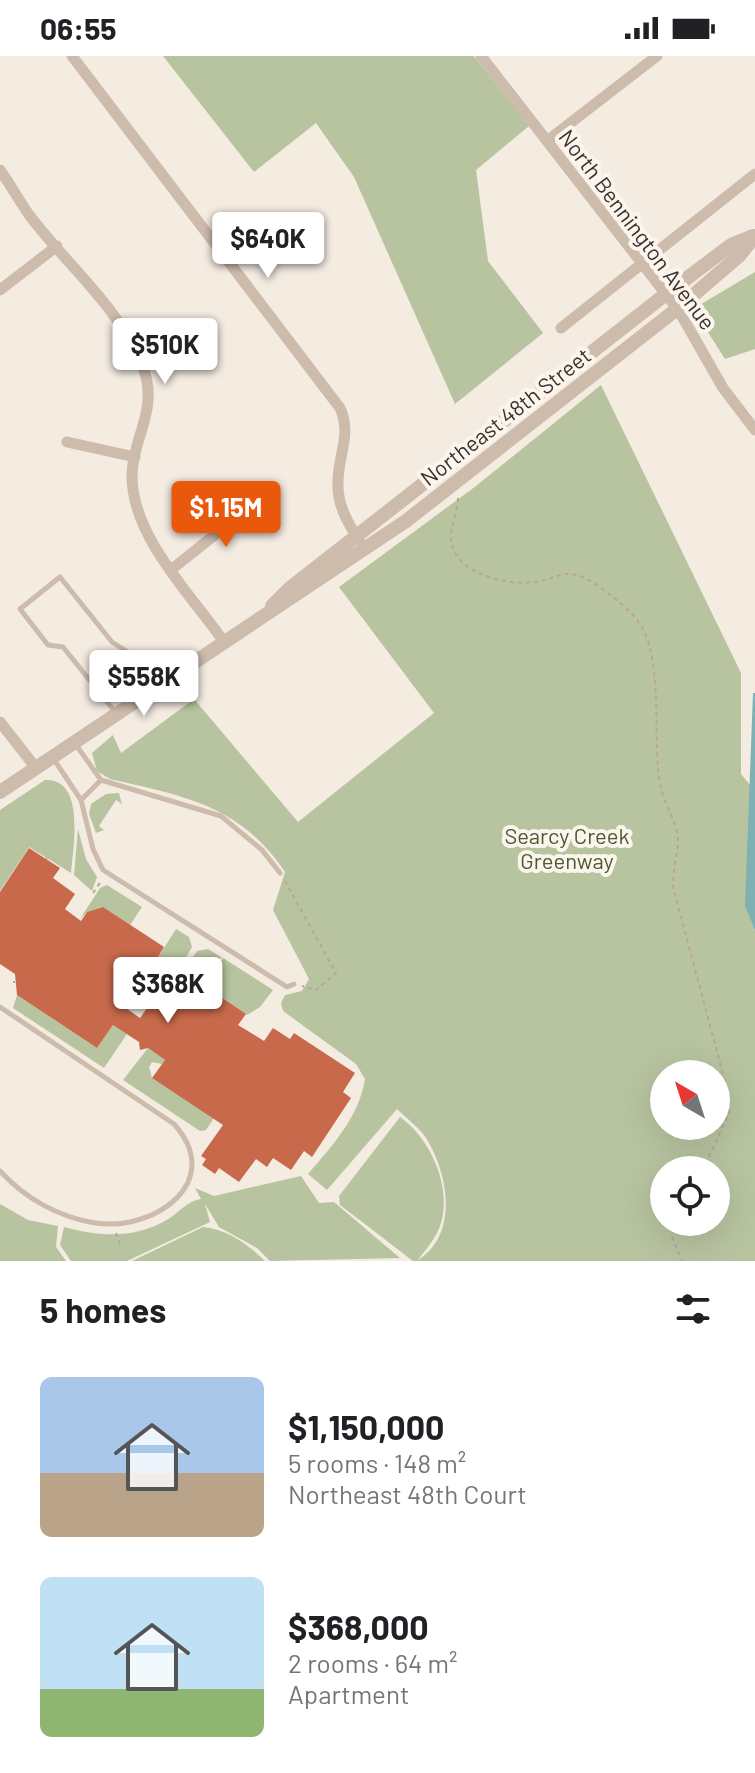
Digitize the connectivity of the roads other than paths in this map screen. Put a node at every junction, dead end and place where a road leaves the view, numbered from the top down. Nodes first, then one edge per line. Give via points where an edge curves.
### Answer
1 (72, 56) edge
2 (481, 56) edge
3 (657, 56) edge
4 (547, 141) junction
5 (0, 170) edge
6 (755, 174) edge
7 (755, 235) edge
8 (57, 246) junction
9 (642, 264) junction
10 (0, 290) edge
11 (666, 294) junction
12 (677, 309) junction
13 (561, 328) dead end
14 (512, 415) junction
15 (525, 430) junction
16 (755, 430) edge
17 (67, 442) dead end
18 (135, 457) junction
19 (244, 498) dead end
20 (362, 544) junction
21 (172, 569) junction
22 (224, 642) junction
23 (168, 679) junction
24 (117, 714) junction
25 (0, 722) edge
26 (74, 742) junction
27 (53, 757) junction
28 (36, 768) junction
29 (101, 780) junction
30 (0, 792) edge
31 (81, 800) junction
32 (280, 873) road end
33 (294, 984) road end
34 (0, 1007) edge
35 (0, 1171) edge

1 - 20 street via 336,402 346,434 338,495
2 - 4 street, North Bennington Avenue
3 - 4 street
4 - 9 street, North Bennington Avenue
5 - 8 street
6 - 9 street, Northeast 48th Street
7 - 11 street, Northeast 48th Street via 731,245
7 - 12 street, Northeast 48th Street via 739,256
8 - 10 street
8 - 18 street via 121,329 143,368 147,416
9 - 11 street, North Bennington Avenue
9 - 13 street, Northeast 48th Street
11 - 12 street, North Bennington Avenue
11 - 14 street, Northeast 48th Street
12 - 15 street, Northeast 48th Street
12 - 16 street, North Bennington Avenue via 723,388
14 - 15 street
14 - 20 street, Northeast 48th Street
15 - 20 street, Northeast 48th Street
17 - 18 street
18 - 21 street via 136,513
19 - 21 street via 231,522
20 - 22 street, Northeast 48th Street via 290,588 267,612
21 - 22 street
22 - 23 street, Northeast 48th Street
23 - 24 street, Northeast 48th Street
23 - 24 lane via 112,642 60,577 20,609 48,645 63,647
24 - 26 street, Northeast 48th Street
25 - 28 street
26 - 27 street, Northeast 48th Street
26 - 29 lane
27 - 28 street, Northeast 48th Street
27 - 31 lane
28 - 30 street, Northeast 48th Street
29 - 31 lane
29 - 32 lane via 221,816 262,850
31 - 33 lane via 103,870 287,987
34 - 35 lane via 174,1124 192,1148 192,1171 177,1199 150,1217 127,1223 66,1216 17,1189

